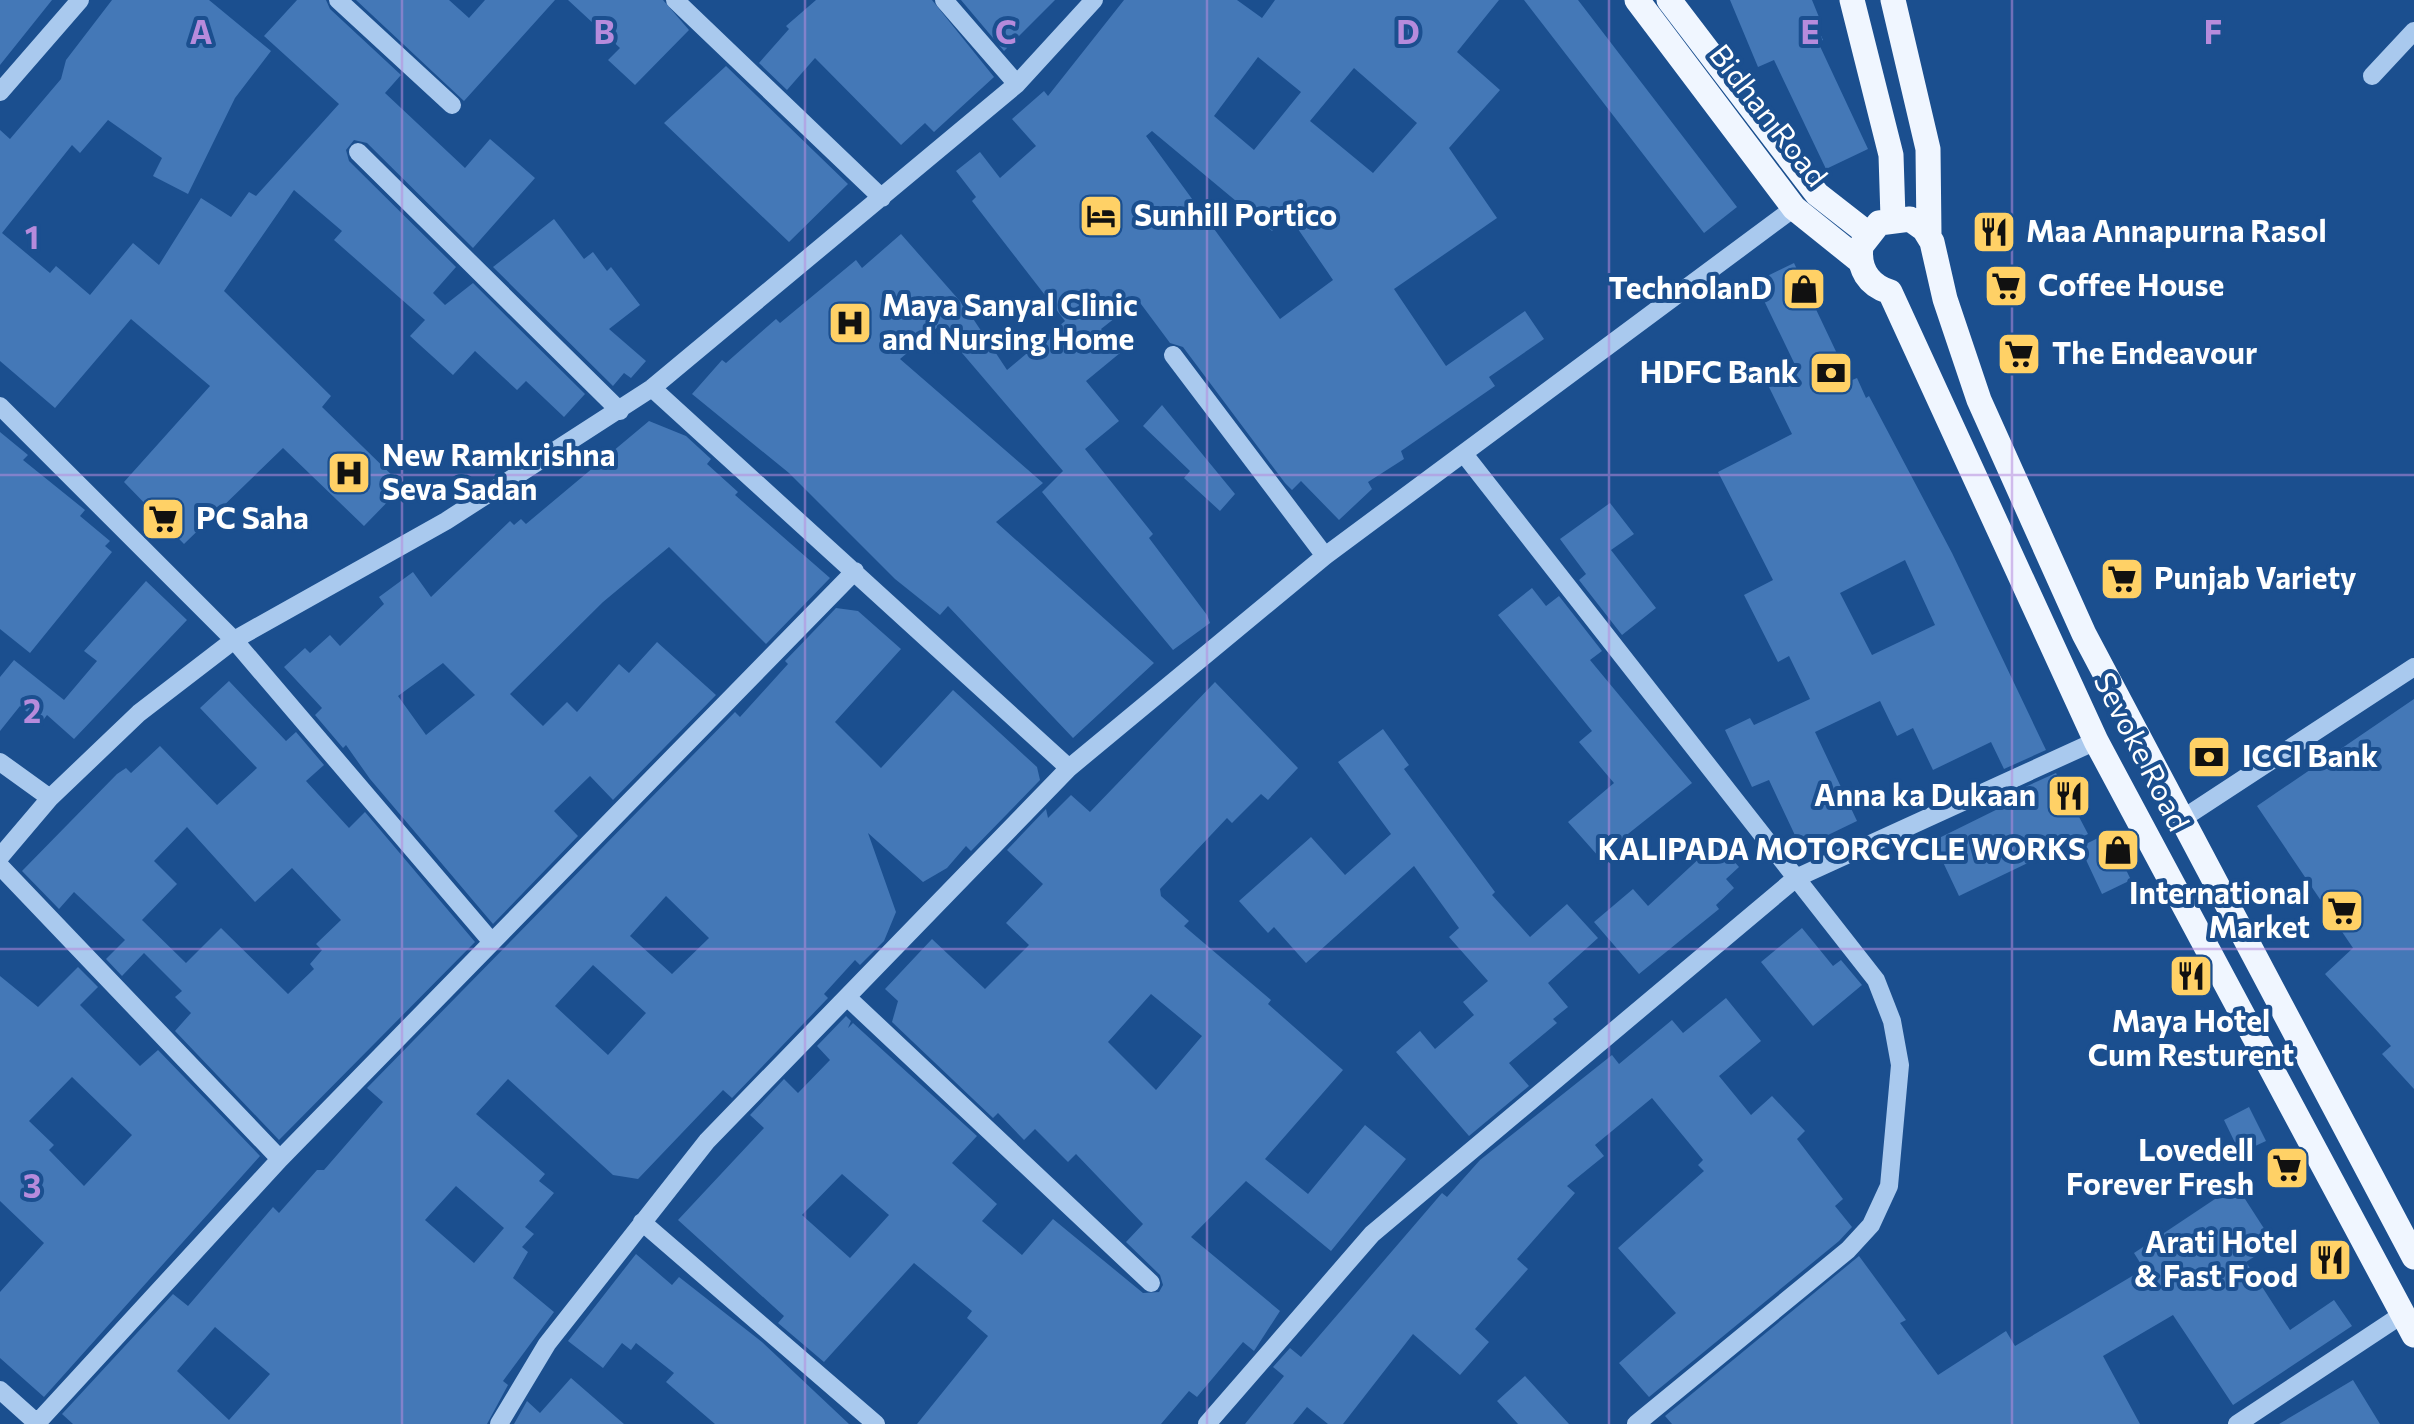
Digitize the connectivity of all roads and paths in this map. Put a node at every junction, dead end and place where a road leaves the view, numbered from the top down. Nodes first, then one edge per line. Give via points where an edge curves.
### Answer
1 (80, 0) edge
2 (338, 0) edge
3 (676, 0) edge
4 (944, 0) edge
5 (1094, 0) edge
6 (1636, 0) edge
7 (1669, 0) edge
8 (1852, 0) edge
9 (1893, 0) edge
10 (2414, 31) edge
11 (2372, 76) dead end
12 (1017, 84) junction
13 (0, 92) edge
14 (452, 105) dead end
15 (358, 152) dead end
16 (1817, 194) junction
17 (882, 198) junction
18 (1794, 208) junction
19 (1894, 218) junction
20 (1868, 233) junction
21 (1929, 235) junction
22 (1860, 261) junction
23 (1890, 292) joint
24 (1173, 355) dead end
25 (652, 388) junction
26 (0, 406) edge
27 (620, 411) junction
28 (1464, 454) junction
29 (1325, 556) junction
30 (855, 571) junction
31 (234, 640) junction
32 (2414, 667) edge
33 (2096, 741) junction
34 (0, 762) edge
35 (1069, 768) junction
36 (50, 798) junction
37 (2182, 819) junction
38 (0, 857) edge
39 (0, 866) edge
40 (1796, 878) junction
41 (491, 941) junction
42 (847, 998) junction
43 (280, 1159) junction
44 (642, 1222) junction
45 (2414, 1257) edge
46 (1151, 1282) dead end
47 (2410, 1319) edge
48 (0, 1390) edge
49 (38, 1424) edge
50 (500, 1424) edge
51 (876, 1424) edge
52 (1208, 1424) edge
53 (1636, 1424) edge
54 (2236, 1424) edge

1 - 13 street
2 - 14 street
3 - 17 street
4 - 12 street
5 - 12 street
6 - 18 main road, Bidhan Road
7 - 16 main road, Bidhan Road
8 - 19 main road via 1891,155
9 - 21 main road via 1928,149
10 - 11 street
12 - 17 street
15 - 27 street
16 - 18 main road
16 - 20 main road, Bidhan Road
17 - 25 street
18 - 22 main road, Bidhan Road
18 - 28 street
19 - 20 main road
19 - 21 main road via 1910,220
20 - 22 main road
21 - 37 main road, Sevoke Road via 1979,400 2084,634
22 - 23 main road, Bidhan Road via 1870,281
23 - 33 main road, Sevoke Road
24 - 29 street
25 - 27 street
25 - 30 street
26 - 31 street
27 - 31 street via 446,521
28 - 29 street
28 - 40 street
29 - 35 street
30 - 35 street
30 - 41 street
31 - 36 street via 139,713
31 - 41 street
32 - 37 street
33 - 40 street
33 - 47 main road, Sevoke Road
34 - 36 street
35 - 42 street
36 - 38 street
37 - 45 main road, Sevoke Road
39 - 43 street
40 - 52 street via 1372,1234
40 - 53 street via 1876,980 1892,1020 1900,1065 1888,1186 1860,1238
41 - 43 street
42 - 44 street via 706,1142
42 - 46 street
43 - 49 street
44 - 50 street via 546,1344
44 - 51 street
47 - 54 street
48 - 49 street

